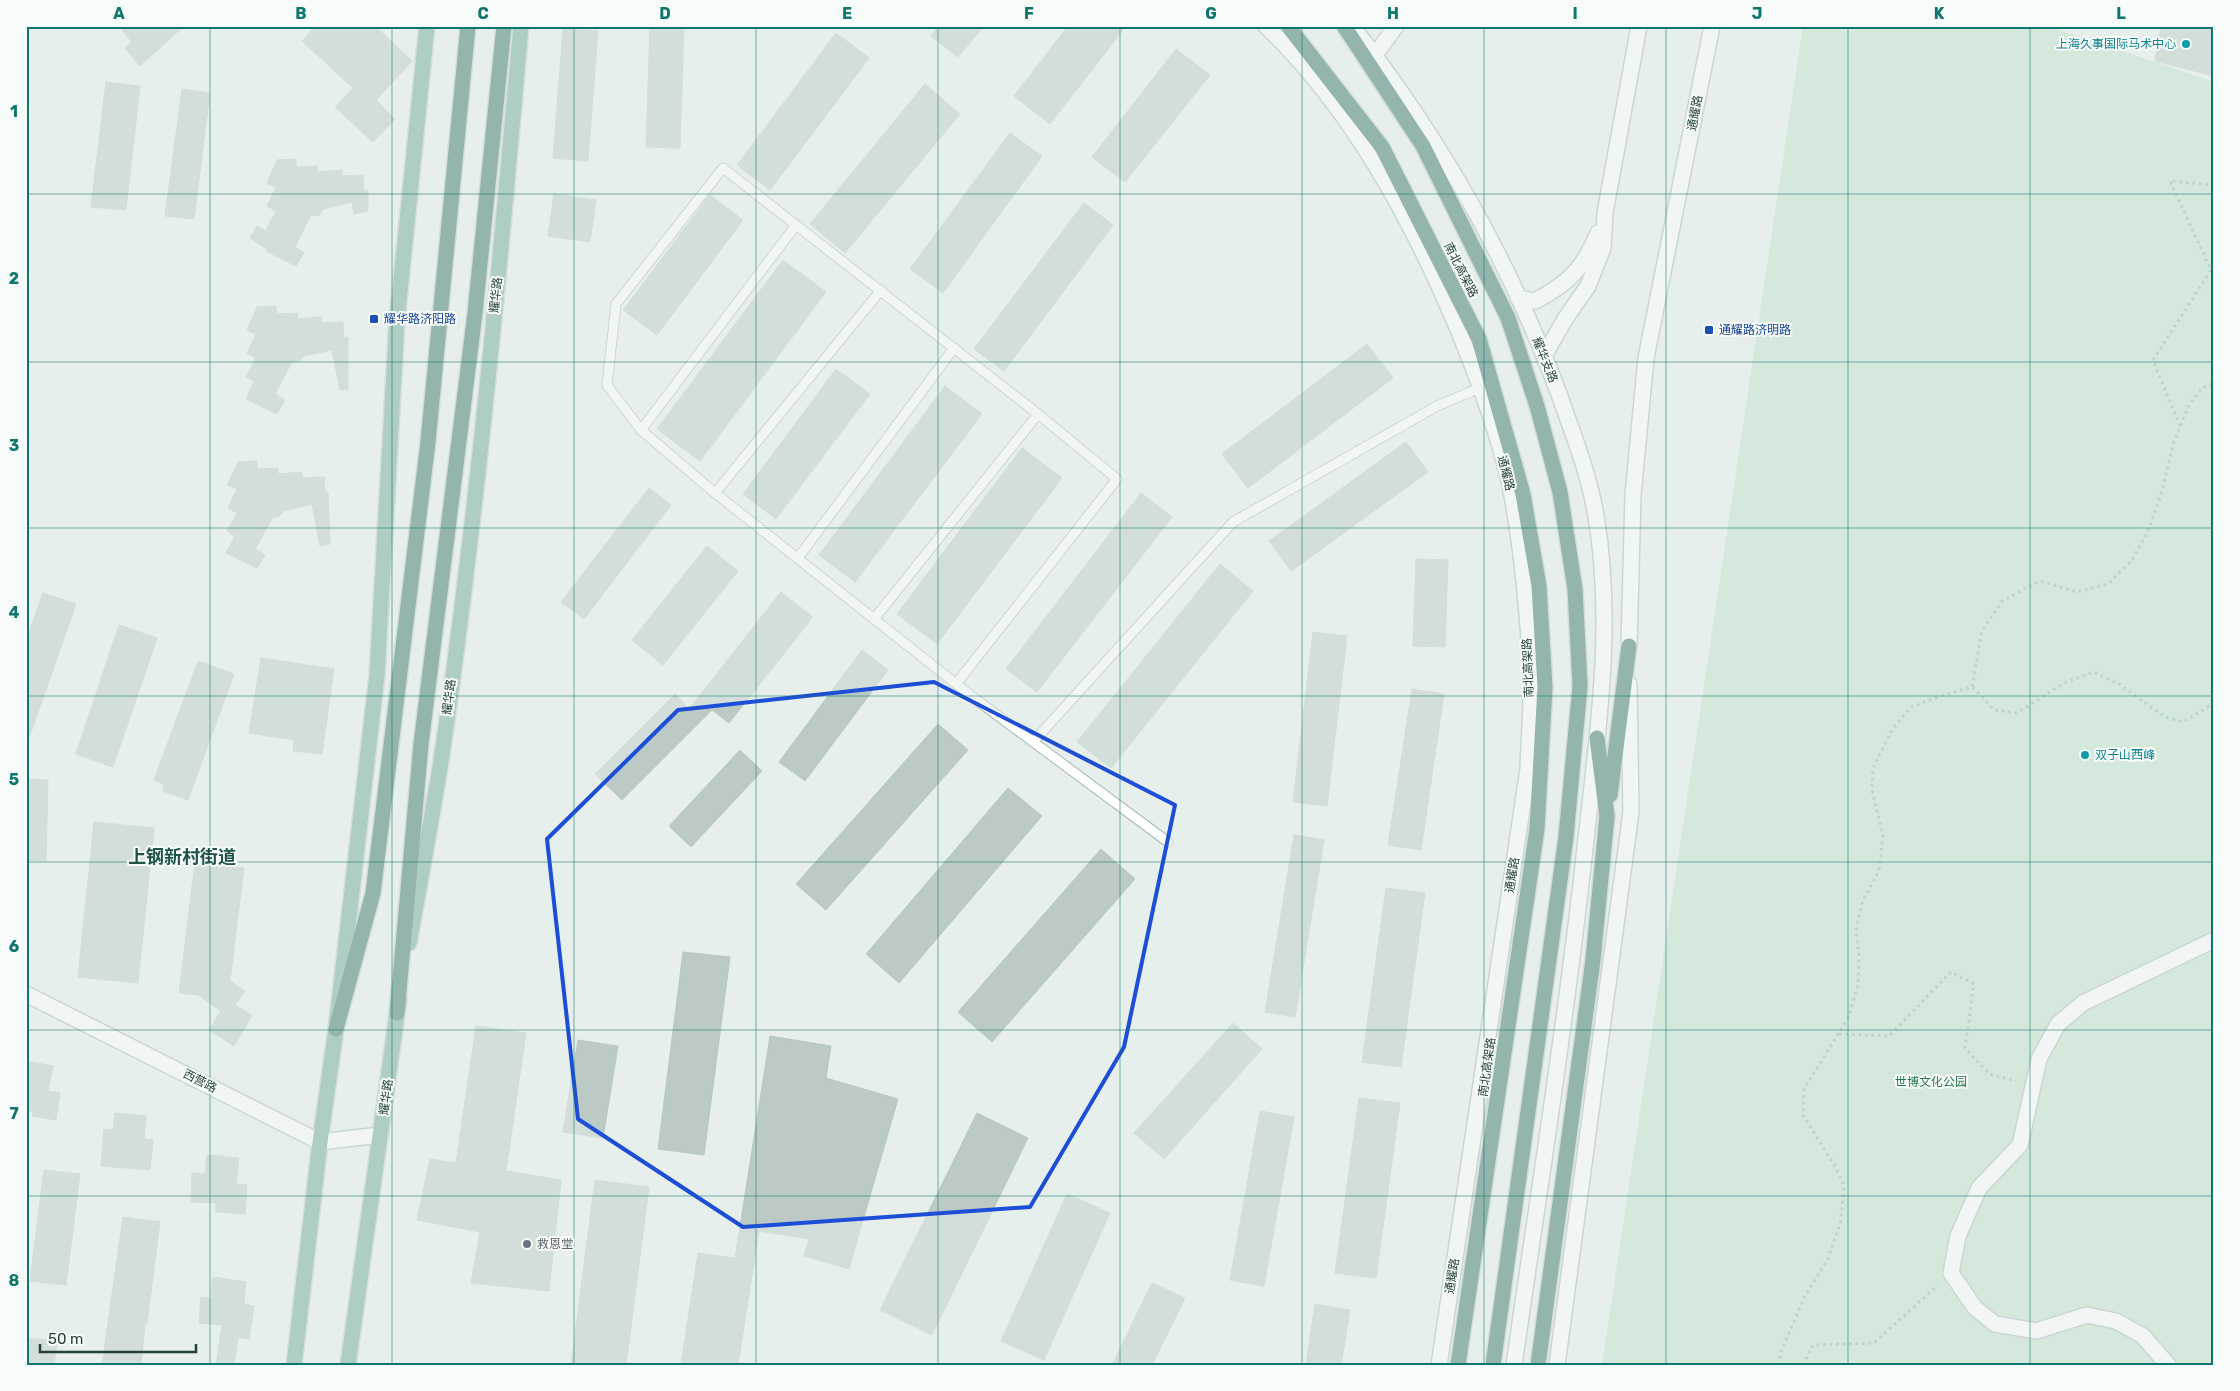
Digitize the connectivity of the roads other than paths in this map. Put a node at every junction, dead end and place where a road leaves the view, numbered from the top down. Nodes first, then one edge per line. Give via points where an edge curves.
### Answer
1 (427, 26) edge
2 (468, 26) edge
3 (504, 26) edge
4 (521, 26) edge
5 (1266, 26) edge
6 (1288, 26) edge
7 (1344, 26) edge
8 (1352, 26) edge
9 (1396, 26) edge
10 (1639, 26) edge
11 (1712, 26) edge
12 (1375, 55) junction
13 (1605, 213) junction
14 (796, 225) junction
15 (881, 290) junction
16 (1518, 298) junction
17 (954, 348) junction
18 (1544, 356) junction
19 (1482, 387) junction
20 (1038, 414) junction
21 (641, 430) junction
22 (715, 493) junction
23 (798, 558) junction
24 (874, 619) junction
25 (1629, 646) junction
26 (956, 684) junction
27 (1597, 738) junction
28 (1033, 742) junction
29 (1607, 816) junction
30 (1168, 842) dead end
31 (2214, 940) edge
32 (26, 994) edge
33 (397, 1013) junction
34 (336, 1029) junction
35 (380, 1135) junction
36 (320, 1142) junction
37 (294, 1365) edge
38 (348, 1365) edge
39 (1439, 1365) edge
40 (1458, 1365) edge
41 (1493, 1365) edge
42 (1514, 1365) edge
43 (1538, 1365) edge
44 (1557, 1365) edge
45 (2168, 1365) edge

1 - 34 main road via 397,320 377,675
2 - 34 highway via 428,442 373,893
3 - 33 highway via 474,313 421,744
4 - 33 main road, 耀华路 via 502,238 444,743
5 - 19 street via 1294,53 1334,105 1394,194 1441,289
6 - 40 highway, 南北高架路 via 1382,147 1479,339 1523,494 1539,586 1546,686 1537,829
7 - 41 highway, 南北高架路 via 1423,146 1508,318 1537,406 1560,492 1574,589 1580,686 1566,837
8 - 12 street, 耀华支路
9 - 12 street
10 - 13 street
11 - 25 street, 通耀路 via 1646,358 1633,495
12 - 16 street, 耀华支路 via 1430,133 1466,194
13 - 16 street via 1591,251 1574,276 1535,301
13 - 18 street via 1603,248 1588,286
14 - 15 lane
14 - 21 lane
14 - 21 lane via 723,168 616,304 608,385
15 - 17 lane
15 - 22 lane
16 - 18 street, 耀华支路
17 - 20 lane
17 - 23 lane
18 - 27 street, 耀华支路 via 1580,453 1596,514 1606,631
19 - 28 lane via 1436,406 1233,522
19 - 39 street, 通耀路 via 1510,484 1524,582 1531,677 1528,769
20 - 24 lane
20 - 26 lane via 1117,479
21 - 22 lane
22 - 23 lane
23 - 24 lane
24 - 26 lane
25 - 29 highway
25 - 44 street, 通耀路 via 1630,812
26 - 28 lane
27 - 29 highway
27 - 42 street via 1573,955
28 - 30 lane
29 - 43 highway via 1593,960
31 - 45 street via 2083,1003 2058,1024 2040,1059 2020,1145 1979,1188 1958,1236 1951,1273 1974,1308 1995,1324 2036,1331 2087,1315 2116,1321 2143,1336
32 - 36 street, 西营路
33 - 35 main road, 耀华路
34 - 36 main road
35 - 36 street
35 - 38 main road, 耀华路
36 - 37 main road

